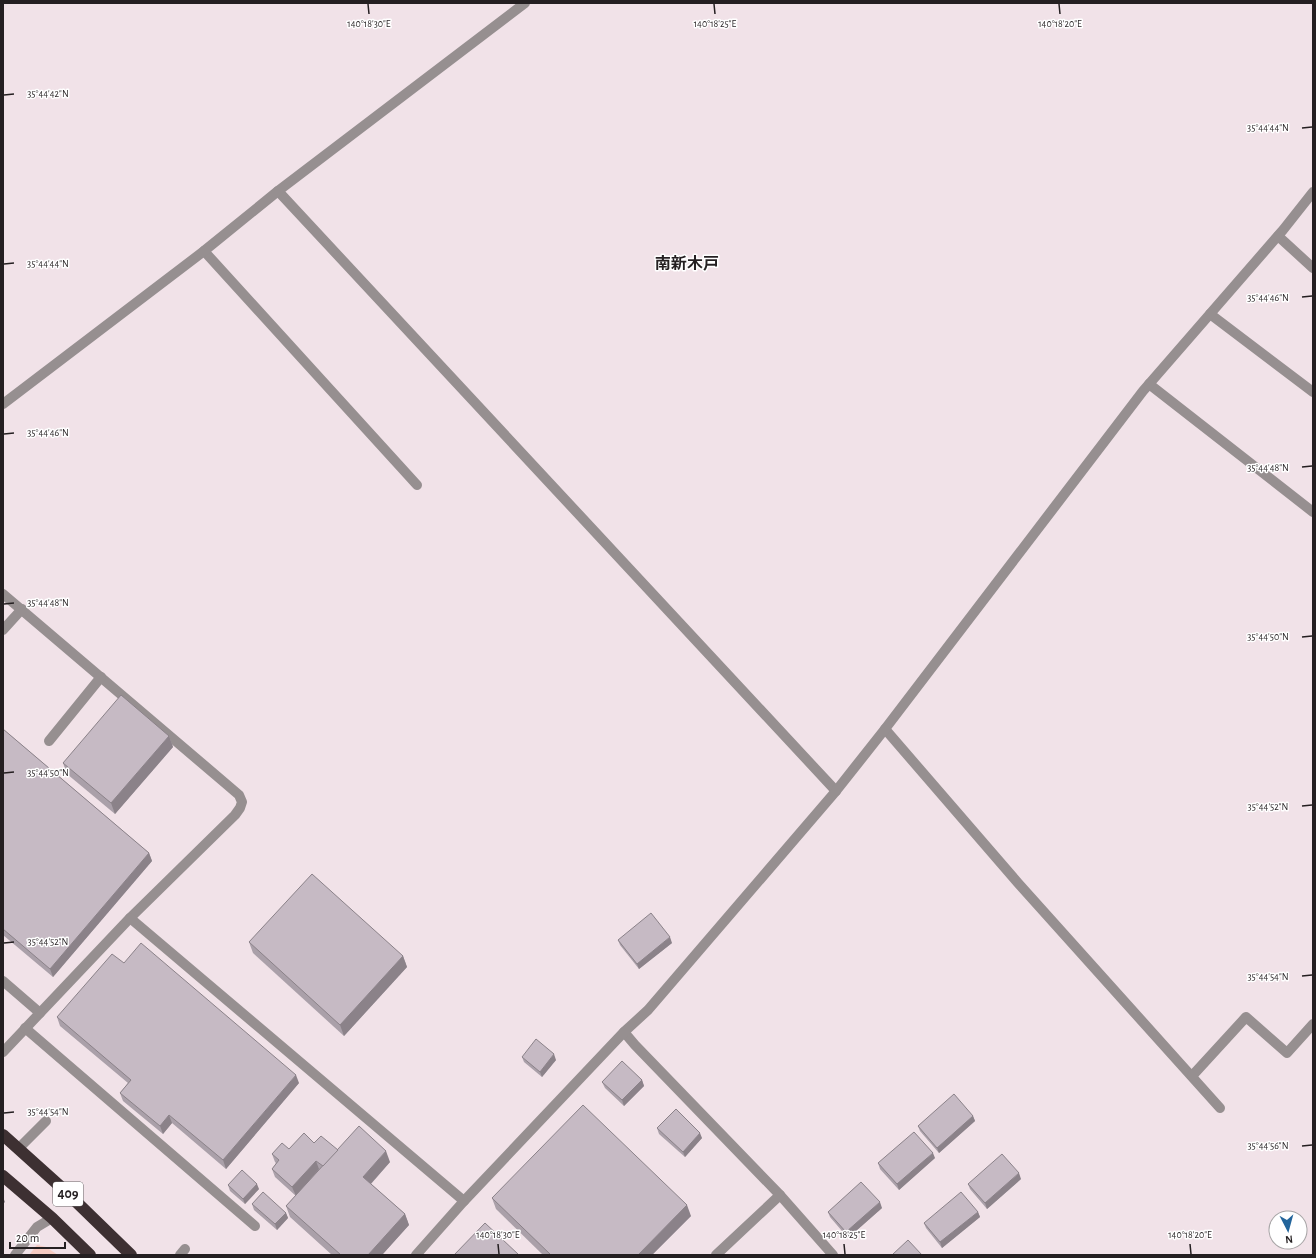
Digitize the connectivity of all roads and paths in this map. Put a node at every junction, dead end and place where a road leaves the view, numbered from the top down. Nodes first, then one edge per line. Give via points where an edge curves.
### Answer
1 (525, 3) edge
2 (278, 191) junction
3 (1313, 192) edge
4 (1278, 236) junction
5 (204, 251) junction
6 (1313, 268) edge
7 (1210, 314) junction
8 (1149, 384) junction
9 (1313, 392) edge
10 (3, 404) edge
11 (417, 485) dead end
12 (1313, 512) edge
13 (3, 594) edge
14 (22, 609) junction
15 (3, 630) edge
16 (101, 677) junction
17 (885, 729) junction
18 (49, 741) dead end
19 (836, 791) junction
20 (130, 918) junction
21 (3, 981) edge
22 (40, 1013) junction
23 (1313, 1024) edge
24 (25, 1028) junction
25 (624, 1032) junction
26 (3, 1052) edge
27 (1192, 1076) junction
28 (1220, 1108) dead end
29 (46, 1121) dead end
30 (3, 1136) edge
31 (18, 1149) junction
32 (3, 1176) edge
33 (780, 1195) junction
34 (464, 1201) junction
35 (52, 1218) junction
36 (255, 1226) dead end
37 (15, 1255) edge
38 (90, 1255) edge
39 (131, 1255) edge
40 (416, 1255) edge
41 (716, 1255) edge
42 (833, 1255) edge

1 - 2 street
2 - 5 street
2 - 19 street
3 - 4 street
4 - 6 street
4 - 7 street
5 - 10 street
5 - 11 street
7 - 8 street
7 - 9 street
8 - 12 street
8 - 17 street
13 - 14 street
14 - 15 street
14 - 16 street
16 - 18 street
16 - 20 street via 239,795 242,802 235,815
17 - 19 street
17 - 27 street via 1018,883
19 - 25 street via 648,1010
20 - 22 street
20 - 34 street
21 - 22 street
22 - 24 street
23 - 27 street via 1287,1053 1246,1017
24 - 26 street
24 - 36 street
25 - 33 street
25 - 34 street
27 - 28 street
29 - 31 street
30 - 31 highway, 409
31 - 39 highway, 409 via 114,1236
32 - 35 highway, 409
33 - 41 street
33 - 42 street
34 - 40 street
35 - 37 street via 37,1227
35 - 38 highway, 409

